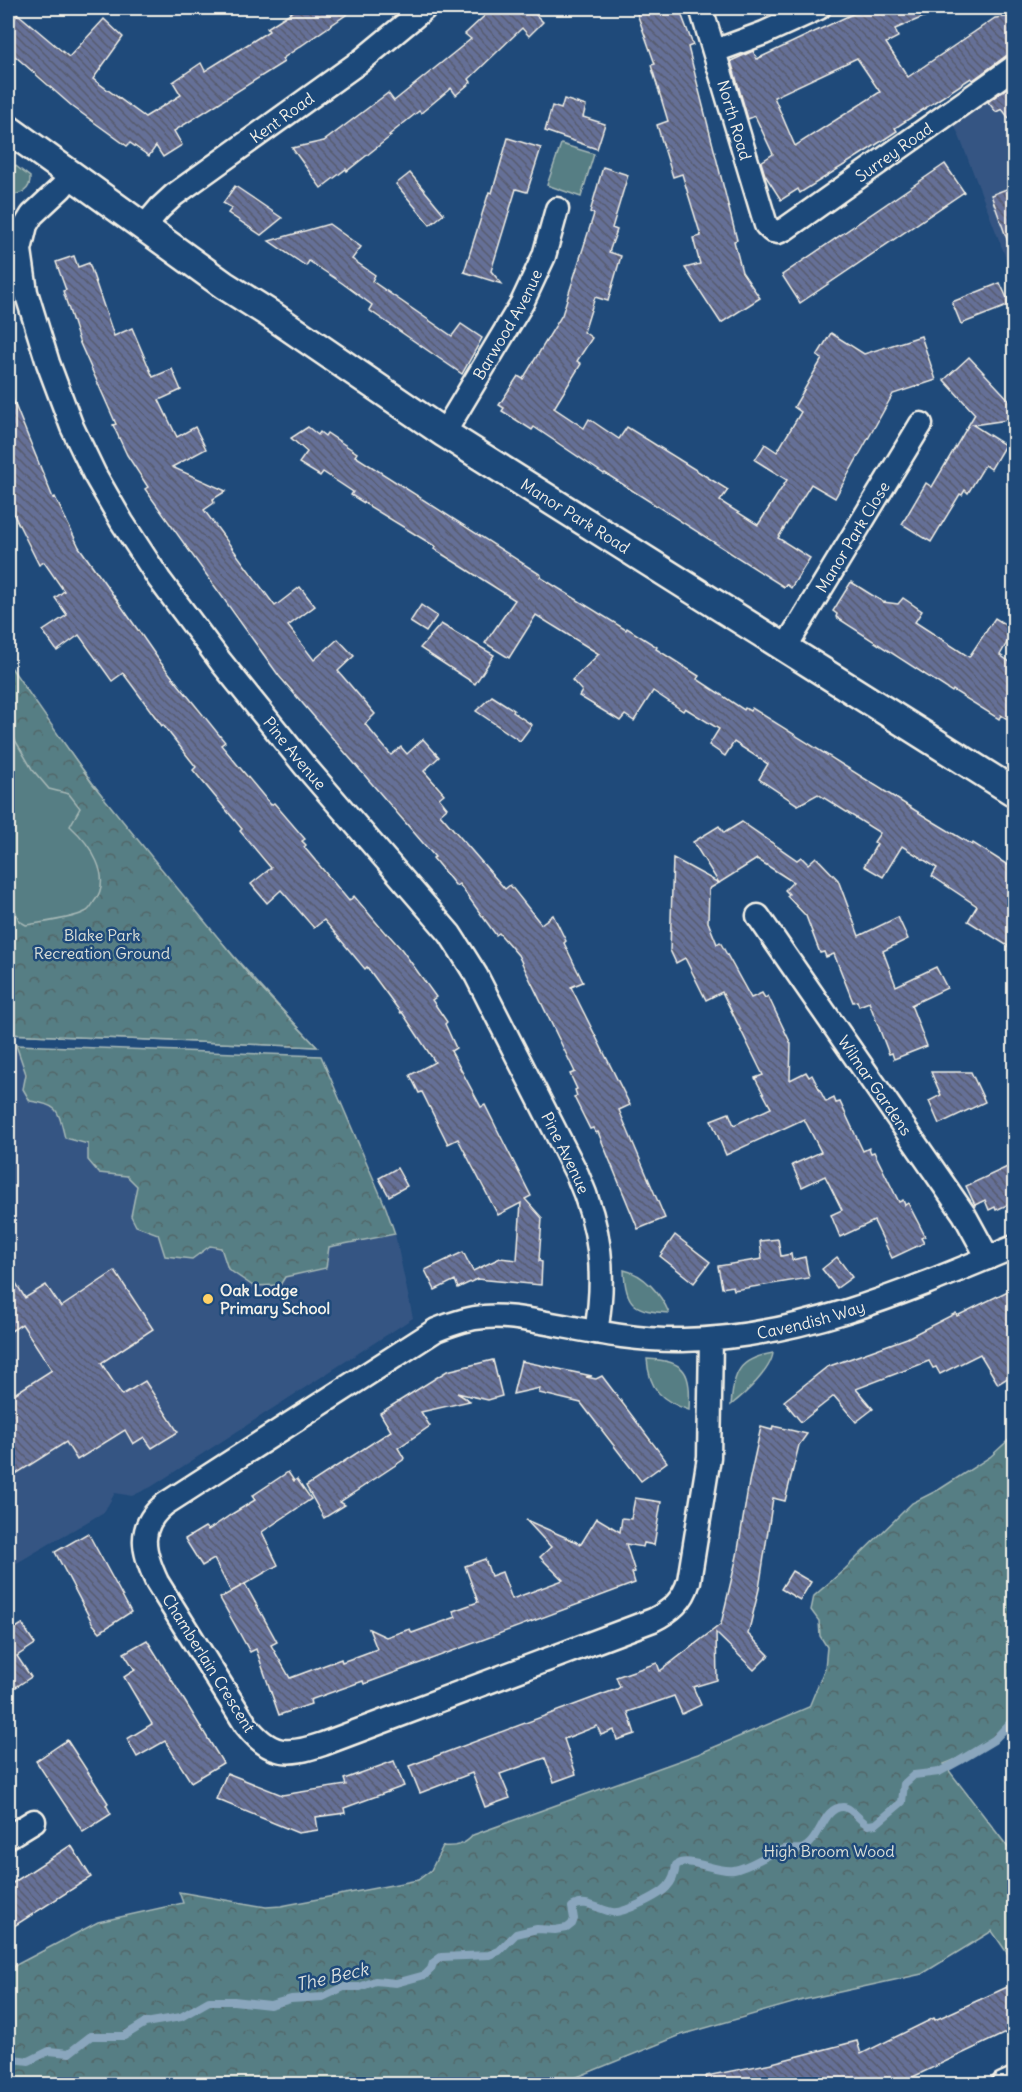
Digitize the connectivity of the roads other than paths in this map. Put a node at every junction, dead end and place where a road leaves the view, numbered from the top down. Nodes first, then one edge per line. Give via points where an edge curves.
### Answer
1 (424, 8) edge
2 (701, 8) edge
3 (819, 8) edge
4 (715, 51) junction
5 (1014, 67) edge
6 (8, 129) edge
7 (71, 176) junction
8 (557, 209) dead end
9 (143, 228) junction
10 (772, 231) joint
11 (921, 424) dead end
12 (444, 433) junction
13 (785, 648) junction
14 (1014, 792) edge
15 (758, 916) dead end
16 (1014, 1247) edge
17 (988, 1258) junction
18 (596, 1332) junction
19 (711, 1339) junction
20 (34, 1821) dead end
21 (8, 1837) edge
22 (1014, 2079) edge
23 (1003, 2085) edge

1 - 9 street, Kent Road via 362,60 174,195
2 - 4 street, North Road
3 - 4 street
4 - 10 street, North Road via 766,225
5 - 10 street, Surrey Road via 785,229
6 - 7 street, Manor Park Road
7 - 9 street, Manor Park Road
7 - 18 street, Pine Avenue via 32,215 20,250 34,319 77,438 122,522 181,609 305,766 450,934 471,967 590,1206 601,1255
8 - 12 street, Barwood Avenue via 544,256 522,303
9 - 12 street, Manor Park Road
11 - 13 street, Manor Park Close
12 - 13 street, Manor Park Road
13 - 14 street, Manor Park Road
15 - 17 street, Wilmar Gardens via 951,1195
16 - 17 street, Cavendish Way
17 - 19 street, Cavendish Way via 804,1324
18 - 19 street, Cavendish Way via 664,1340
18 - 19 street, Chamberlain Crescent via 506,1316 473,1318 442,1327 165,1504 151,1518 145,1551 157,1582 241,1718 259,1740 284,1752 303,1750 653,1620 676,1605 690,1581 706,1486
20 - 21 street
22 - 23 street

